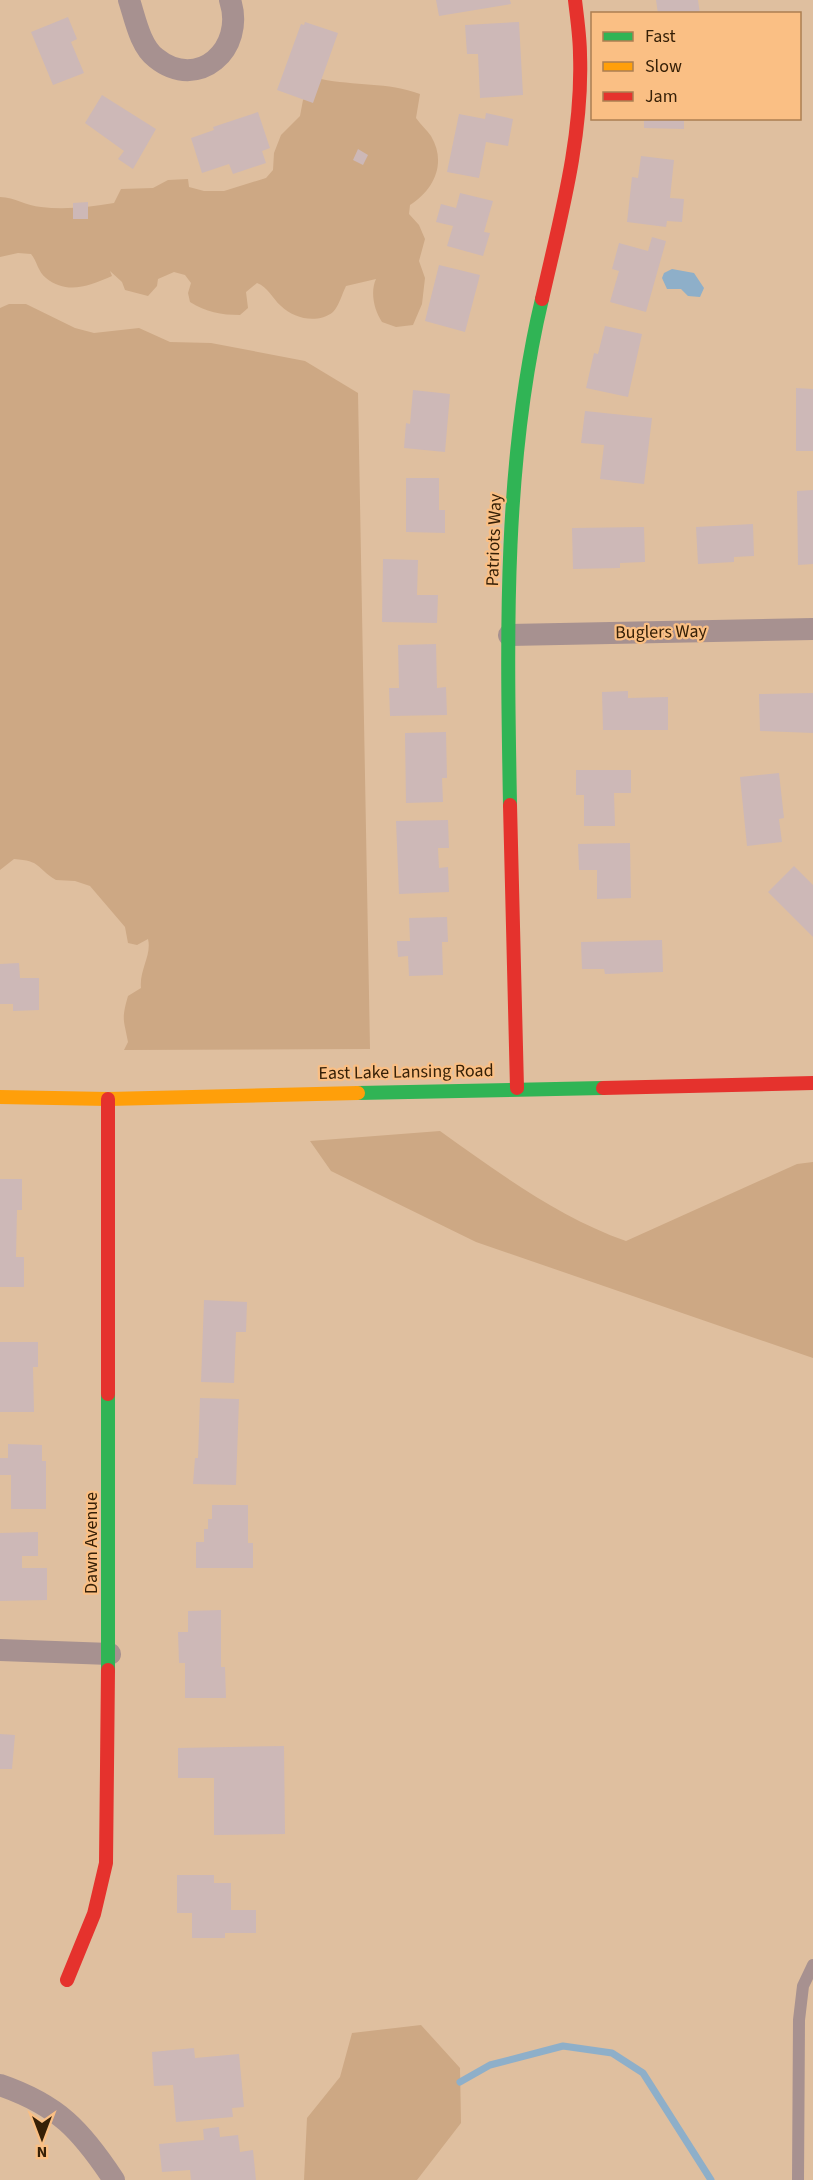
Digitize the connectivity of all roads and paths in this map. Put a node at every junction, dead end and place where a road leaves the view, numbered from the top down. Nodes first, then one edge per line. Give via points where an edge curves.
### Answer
1 (129, 0) edge
2 (231, 0) edge
3 (575, 0) edge
4 (813, 629) edge
5 (509, 634) junction
6 (813, 1083) edge
7 (517, 1088) junction
8 (0, 1097) edge
9 (108, 1099) junction
10 (0, 1650) edge
11 (110, 1654) junction
12 (813, 1965) edge
13 (67, 1980) dead end
14 (0, 2085) edge
15 (114, 2180) edge
16 (798, 2180) edge

1 - 2 street via 144,44 171,67 189,70 220,57 232,39 235,27
3 - 5 street, Patriots Way via 582,59 579,123 523,388 514,486
4 - 5 street, Buglers Way
5 - 7 street, Patriots Way
6 - 7 street, East Lake Lansing Road
7 - 9 street, East Lake Lansing Road
8 - 9 street, East Lake Lansing Road
9 - 11 street, Dawn Avenue
10 - 11 street
11 - 13 street, Dawn Avenue via 106,1873 90,1932
12 - 16 lane via 803,1986 799,2020
14 - 15 street via 26,2094 68,2120

